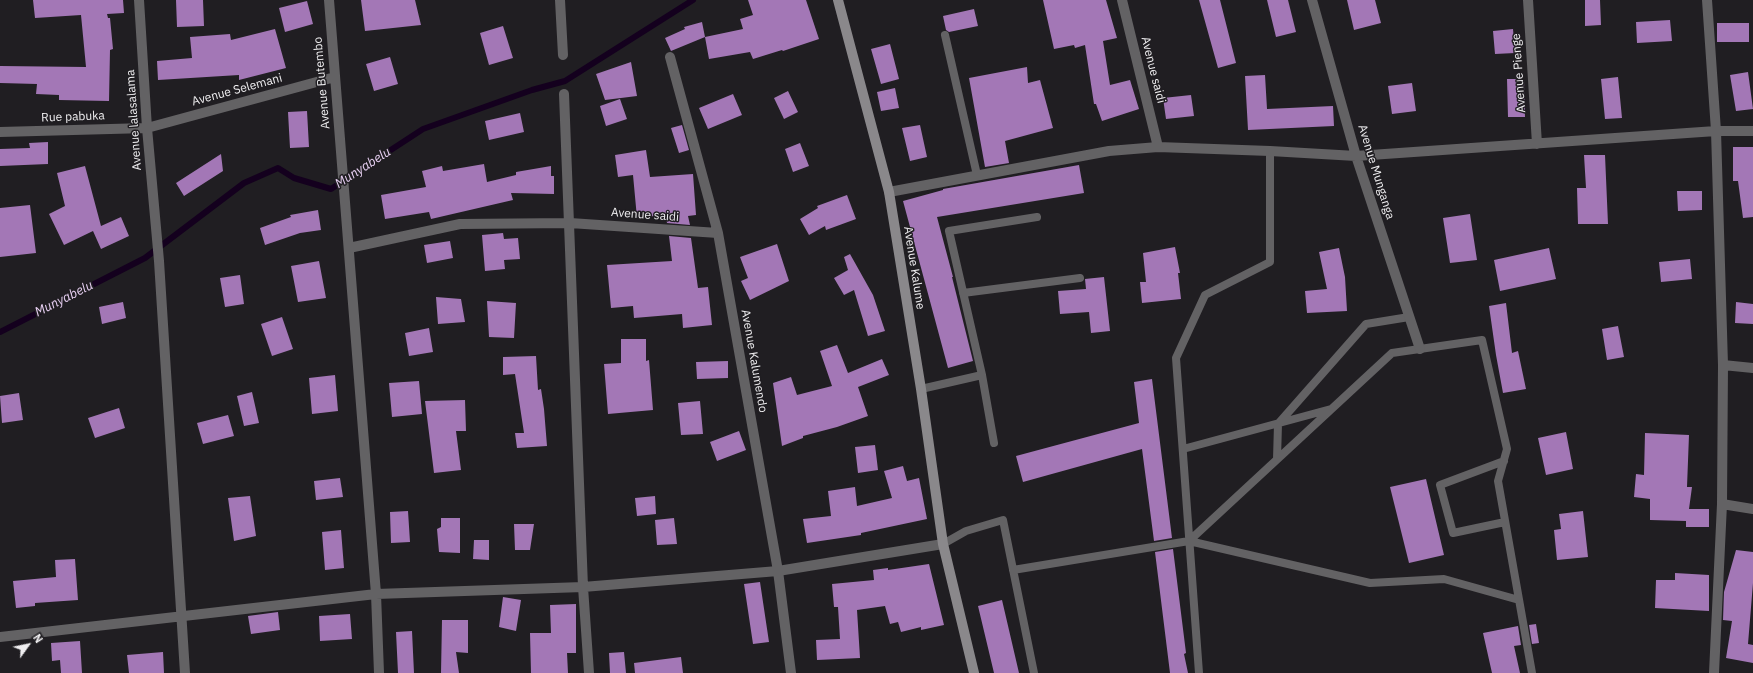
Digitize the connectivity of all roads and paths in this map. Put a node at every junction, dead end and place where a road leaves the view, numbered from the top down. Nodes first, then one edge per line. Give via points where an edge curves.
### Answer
1 (139, 0) edge
2 (329, 0) edge
3 (560, 0) edge
4 (838, 0) edge
5 (1122, 0) edge
6 (1312, 0) edge
7 (1528, 0) edge
8 (1707, 0) edge
9 (946, 35) dead end
10 (563, 55) dead end
11 (670, 57) dead end
12 (335, 77) junction
13 (564, 94) dead end
14 (147, 128) junction
15 (1716, 131) junction
16 (1753, 131) edge
17 (0, 132) edge
18 (1536, 144) junction
19 (1158, 147) junction
20 (1270, 151) junction
21 (1356, 156) junction
22 (977, 175) junction
23 (889, 192) junction
24 (1037, 217) dead end
25 (570, 223) junction
26 (718, 234) junction
27 (349, 248) junction
28 (1080, 278) dead end
29 (963, 293) junction
30 (1409, 317) junction
31 (1420, 349) junction
32 (1723, 365) junction
33 (1753, 368) edge
34 (982, 375) junction
35 (921, 389) junction
36 (1332, 409) junction
37 (1278, 424) junction
38 (994, 443) dead end
39 (1183, 449) junction
40 (1278, 459) junction
41 (1504, 461) junction
42 (1722, 504) junction
43 (1753, 509) edge
44 (1505, 522) junction
45 (1189, 541) junction
46 (943, 544) junction
47 (1013, 570) junction
48 (778, 571) junction
49 (583, 587) junction
50 (376, 594) junction
51 (1519, 600) junction
52 (181, 617) junction
53 (0, 637) edge
54 (185, 673) edge
55 (379, 673) edge
56 (589, 673) edge
57 (791, 673) edge
58 (974, 673) edge
59 (1034, 673) edge
60 (1199, 673) edge
61 (1532, 673) edge
62 (1714, 673) edge

1 - 14 street, Avenue lalasalama
2 - 12 street, Avenue Butembo
3 - 10 street
4 - 23 street, Avenue Kalume
5 - 19 street, Avenue saidi
6 - 21 street, Avenue Munganga
7 - 18 street, Avenue Pienge
8 - 15 street
9 - 22 lane
11 - 26 street, Avenue Kalumendo
12 - 14 street, Avenue Selemani
12 - 27 street, Avenue Butembo
13 - 25 street
14 - 17 street, Rue pabuka
14 - 52 street, Avenue lalasalama via 159,261
15 - 16 street
15 - 18 street
15 - 32 street
18 - 21 street
19 - 20 street
19 - 22 street via 1108,150
20 - 21 street
20 - 39 lane via 1270,262 1205,295 1176,358
21 - 30 street, Avenue Munganga
22 - 23 street
23 - 35 street, Avenue Kalume
24 - 29 lane via 949,231
25 - 26 street, Avenue saidi
25 - 27 street, Avenue saidi via 460,224
25 - 49 street
26 - 48 street, Avenue Kalumendo
27 - 50 street, Avenue Butembo
28 - 29 lane
29 - 34 lane
30 - 31 street, Avenue Munganga
30 - 37 lane via 1366,324
31 - 36 lane via 1392,353
31 - 41 lane via 1482,340 1507,449
32 - 33 street
32 - 42 street
34 - 35 lane
34 - 38 lane
35 - 46 street, Avenue Kalume
36 - 37 lane
36 - 40 lane
37 - 39 lane
37 - 40 lane
39 - 45 lane
40 - 45 lane
41 - 44 lane via 1498,481
41 - 44 lane via 1440,485 1453,533
42 - 43 street
42 - 62 street
44 - 51 lane
45 - 47 lane
45 - 51 lane via 1370,584 1444,579
45 - 60 lane
46 - 47 lane via 966,531 1003,520
46 - 48 street
46 - 58 street, Avenue Kalume
47 - 59 lane
48 - 49 street
48 - 57 street, Avenue Kalumendo
49 - 50 street
49 - 56 street
50 - 52 street
50 - 55 street, Avenue Butembo
51 - 61 lane
52 - 53 street
52 - 54 street

